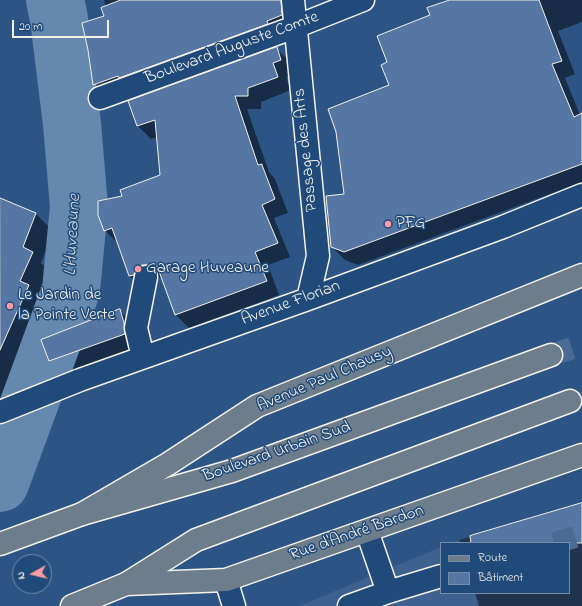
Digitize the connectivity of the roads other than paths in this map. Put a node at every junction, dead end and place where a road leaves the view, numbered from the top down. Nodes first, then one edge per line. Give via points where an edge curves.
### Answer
1 (293, 0) edge
2 (363, 0) edge
3 (295, 27) junction
4 (100, 98) dead end
5 (582, 195) edge
6 (582, 275) edge
7 (146, 277) dead end
8 (308, 299) junction
9 (550, 355) tunnel mouth
10 (143, 357) junction
11 (570, 401) dead end
12 (0, 412) edge
13 (582, 455) edge
14 (82, 514) junction
15 (367, 531) junction
16 (0, 544) edge
17 (440, 576) edge
18 (226, 580) junction
19 (126, 584) junction
20 (388, 592) junction
21 (72, 606) edge
22 (234, 606) edge
23 (349, 606) edge

1 - 3 street, Passage des Arts
2 - 3 street, Boulevard Auguste Comte
3 - 4 street, Boulevard Auguste Comte
3 - 8 street, Passage des Arts via 318,256
5 - 8 street, Avenue Florian
6 - 14 main road, Avenue Paul Chausy via 257,406 168,464
7 - 10 street via 136,328
8 - 10 street, Avenue Florian
9 - 14 main road, Boulevard Urbain Sud via 232,471
10 - 12 street, Avenue Florian
11 - 19 main road via 196,540
13 - 15 main road, Rue d'André Bardon
14 - 16 main road, Boulevard Urbain Sud
15 - 18 main road, Rue d'André Bardon
15 - 20 street
17 - 20 street
18 - 19 main road, Rue d'André Bardon
18 - 22 street
19 - 21 main road
20 - 23 street

